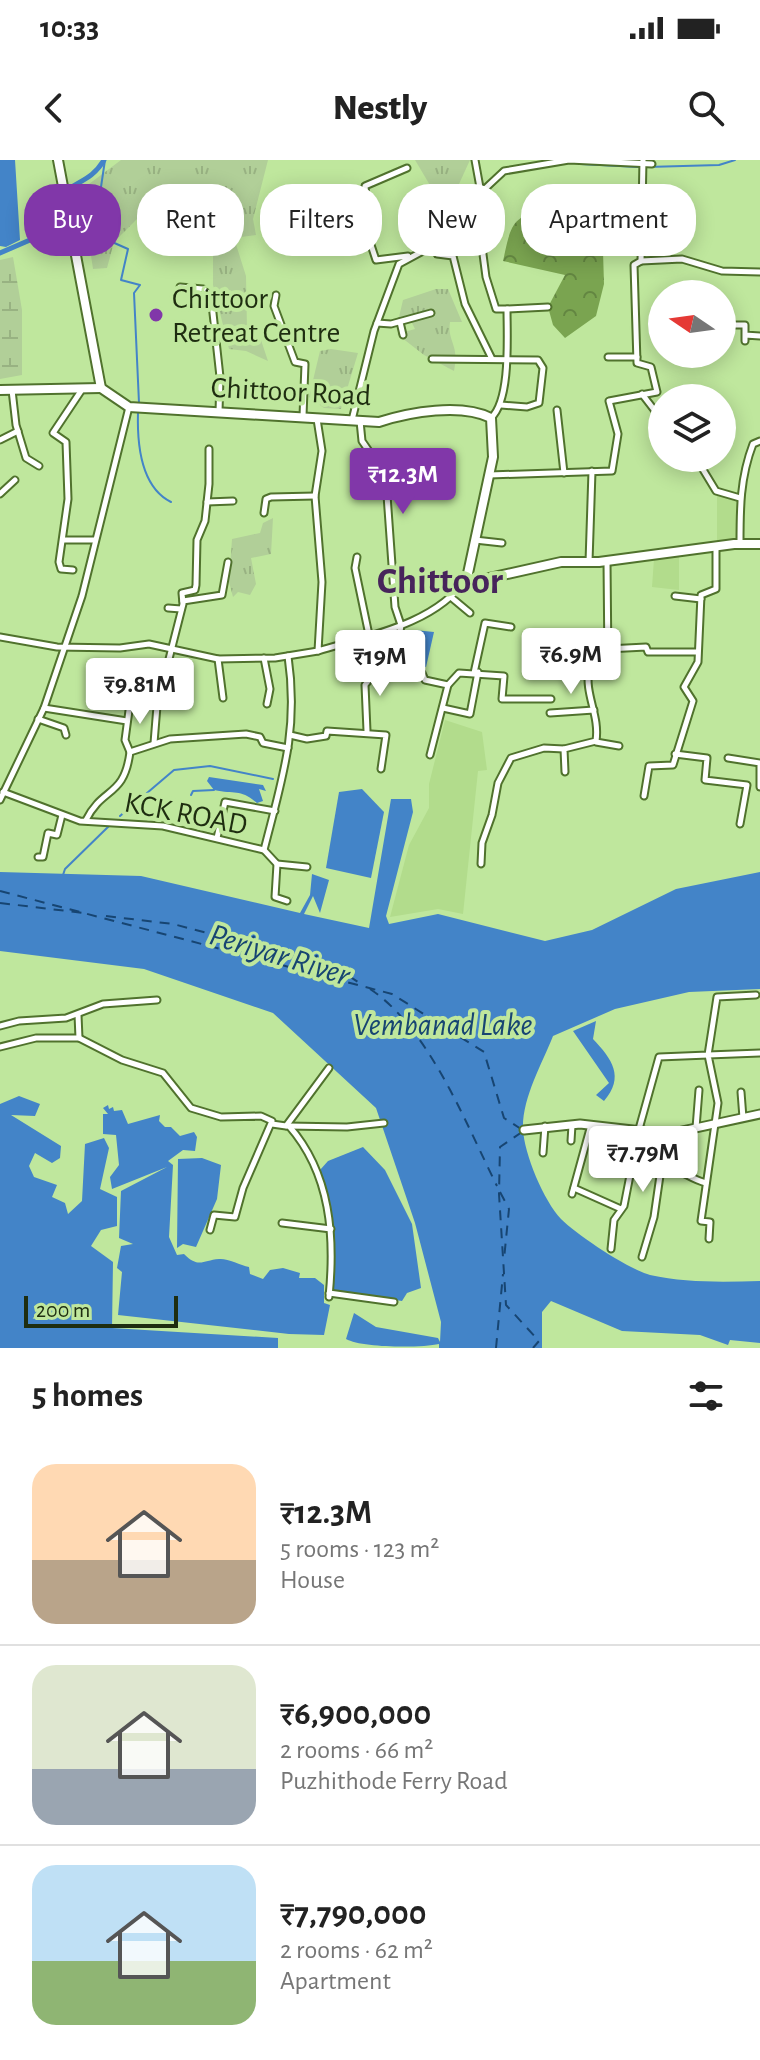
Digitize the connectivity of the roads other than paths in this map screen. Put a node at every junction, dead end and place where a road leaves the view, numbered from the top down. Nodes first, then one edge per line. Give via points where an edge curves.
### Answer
1 (58, 160) edge
2 (475, 160) edge
3 (644, 162) edge
4 (652, 164) dead end
5 (407, 168) dead end
6 (479, 184) edge
7 (490, 184) edge
8 (643, 184) edge
9 (409, 256) joint
10 (453, 256) edge
11 (483, 256) edge
12 (641, 256) edge
13 (641, 261) junction
14 (760, 272) edge
15 (180, 287) dead end
16 (276, 295) dead end
17 (548, 307) dead end
18 (507, 309) junction
19 (431, 313) dead end
20 (400, 322) junction
21 (377, 323) junction
22 (403, 335) dead end
23 (608, 357) dead end
24 (637, 357) junction
25 (506, 358) junction
26 (432, 359) dead end
27 (492, 359) junction
28 (101, 388) junction
29 (0, 390) edge
30 (12, 390) junction
31 (81, 391) junction
32 (642, 394) junction
33 (648, 402) edge
34 (501, 405) junction
35 (129, 407) junction
36 (557, 410) dead end
37 (219, 412) junction
38 (303, 416) junction
39 (317, 418) junction
40 (491, 418) junction
41 (356, 420) junction
42 (18, 431) junction
43 (0, 440) edge
44 (760, 441) edge
45 (209, 449) dead end
46 (39, 466) dead end
47 (592, 471) junction
48 (704, 472) edge
49 (564, 473) junction
50 (489, 475) junction
51 (15, 480) dead end
52 (0, 494) edge
53 (315, 496) junction
54 (740, 498) junction
55 (233, 501) dead end
56 (207, 502) junction
57 (264, 513) dead end
58 (64, 540) junction
59 (95, 540) junction
60 (475, 540) junction
61 (502, 543) dead end
62 (740, 544) junction
63 (760, 544) edge
64 (716, 546) junction
65 (357, 557) dead end
66 (607, 560) junction
67 (228, 562) dead end
68 (589, 562) junction
69 (73, 570) dead end
70 (467, 578) junction
71 (675, 596) dead end
72 (452, 598) junction
73 (701, 599) junction
74 (183, 601) junction
75 (168, 608) dead end
76 (181, 609) junction
77 (470, 613) dead end
78 (401, 625) junction
79 (511, 627) dead end
80 (369, 635) junction
81 (0, 637) edge
82 (65, 647) junction
83 (170, 648) junction
84 (607, 649) junction
85 (318, 651) junction
86 (697, 652) junction
87 (288, 656) junction
88 (264, 658) junction
89 (218, 659) junction
90 (395, 664) junction
91 (476, 672) junction
92 (448, 685) junction
93 (223, 698) dead end
94 (551, 699) dead end
95 (267, 704) dead end
96 (157, 706) junction
97 (44, 708) junction
98 (443, 708) junction
99 (594, 710) junction
100 (550, 713) dead end
101 (38, 719) junction
102 (127, 721) junction
103 (367, 731) junction
104 (66, 735) dead end
105 (290, 735) junction
106 (595, 742) junction
107 (154, 743) junction
108 (619, 746) dead end
109 (288, 748) junction
110 (564, 749) junction
111 (130, 752) junction
112 (675, 754) junction
113 (430, 755) dead end
114 (728, 758) dead end
115 (760, 764) edge
116 (381, 769) dead end
117 (565, 772) dead end
118 (758, 774) junction
119 (747, 785) junction
120 (760, 787) edge
121 (3, 792) junction
122 (644, 796) dead end
123 (0, 800) edge
124 (275, 811) junction
125 (62, 815) junction
126 (86, 821) junction
127 (740, 824) dead end
128 (217, 838) junction
129 (264, 850) junction
130 (38, 857) dead end
131 (277, 864) junction
132 (481, 864) dead end
133 (307, 867) dead end
134 (287, 901) dead end
135 (756, 995) dead end
136 (157, 1000) dead end
137 (78, 1015) junction
138 (0, 1026) edge
139 (79, 1038) junction
140 (0, 1047) edge
141 (760, 1053) edge
142 (708, 1055) junction
143 (329, 1068) dead end
144 (699, 1090) dead end
145 (741, 1092) dead end
146 (760, 1114) edge
147 (743, 1119) junction
148 (384, 1123) dead end
149 (272, 1124) junction
150 (572, 1124) junction
151 (591, 1125) junction
152 (716, 1125) junction
153 (287, 1126) junction
154 (545, 1126) junction
155 (639, 1129) junction
156 (696, 1129) junction
157 (524, 1130) dead end
158 (666, 1134) junction
159 (571, 1141) dead end
160 (543, 1153) dead end
161 (661, 1166) junction
162 (706, 1183) junction
163 (621, 1209) junction
164 (282, 1223) dead end
165 (331, 1229) junction
166 (210, 1230) dead end
167 (709, 1239) dead end
168 (611, 1249) dead end
169 (642, 1257) dead end
170 (394, 1302) dead end

1 - 28 main road
2 - 6 street
3 - 4 street
3 - 7 street via 569,160 504,171
3 - 8 street
5 - 9 street via 365,186 376,260
9 - 21 street via 399,264
10 - 27 street via 465,304
11 - 18 street via 496,309
12 - 13 street
13 - 14 street via 682,259 722,271
13 - 24 street via 634,265 633,278
15 - 37 street via 211,295
16 - 38 street via 274,306 295,362 305,364
17 - 18 street
18 - 25 street
19 - 20 street
20 - 21 street
20 - 22 street
21 - 41 street
23 - 24 street
24 - 32 street via 641,366 651,367 657,392
25 - 27 street
25 - 34 street
25 - 34 street via 538,360 543,368 539,403
26 - 27 street
28 - 31 main road
28 - 35 main road
29 - 30 main road
30 - 31 main road
30 - 42 street
31 - 58 street via 53,433 66,442
32 - 33 street
32 - 47 street via 609,401 618,434 617,458 612,471
34 - 40 street
35 - 37 main road, Chittoor Road
35 - 59 street
36 - 49 street
37 - 38 main road, Chittoor Road
38 - 39 main road, Chittoor Road
39 - 41 main road, Chittoor Road
39 - 53 street via 322,451
40 - 41 main road, Chittoor Road via 476,411
40 - 50 main road via 495,437
41 - 78 street via 362,441 391,483 388,509
42 - 43 street
42 - 46 street via 26,458
44 - 54 street via 753,444 745,466
45 - 56 street
47 - 49 street
47 - 68 street
48 - 54 street via 716,491
49 - 50 street
50 - 60 main road
51 - 52 street
53 - 57 street via 271,497
53 - 85 street via 322,582
54 - 62 street
55 - 56 street
56 - 74 street via 197,540 195,590 182,593
58 - 59 street
58 - 69 street via 61,569
59 - 82 street
60 - 61 street
60 - 70 main road
62 - 63 main road
62 - 64 main road
64 - 66 main road
64 - 73 street via 716,589
65 - 80 street
66 - 68 main road
66 - 84 street
67 - 74 street via 222,595
68 - 70 main road via 561,562 478,583
70 - 72 street
71 - 73 street
72 - 77 street
72 - 78 street
73 - 86 street
74 - 76 street
75 - 76 street
76 - 83 street
78 - 80 street
78 - 90 street
79 - 91 street via 485,623
80 - 85 street
81 - 82 street
82 - 83 street
82 - 97 street
83 - 89 street
83 - 96 street
84 - 86 street
84 - 99 street via 608,666 588,671
85 - 87 street
86 - 112 street via 696,668 684,687 693,701
87 - 88 street
87 - 105 street, KCK ROAD via 294,701
88 - 89 street
88 - 95 street
89 - 93 street
90 - 92 street
90 - 103 street via 380,666 365,685
91 - 92 street via 459,673
91 - 94 street via 504,676 502,699
91 - 98 street via 470,714
92 - 98 street
96 - 102 street via 130,703
96 - 107 street
97 - 101 street
97 - 102 street
98 - 113 street
99 - 100 street
99 - 106 street
101 - 104 street via 64,728
101 - 121 street
102 - 111 street
103 - 105 street via 327,731 326,736 307,739
103 - 116 street via 386,735
105 - 109 street, KCK ROAD
106 - 108 street
106 - 110 street
107 - 109 street via 246,734
107 - 111 street
109 - 124 street, KCK ROAD
110 - 117 street
110 - 132 street via 544,748 511,758 498,783
111 - 126 street via 125,779
112 - 119 street via 707,758 705,780
112 - 122 street via 672,766 648,768
114 - 115 street
115 - 118 street
118 - 119 street
118 - 120 street
119 - 127 street
121 - 123 street
121 - 125 street, KCK ROAD
124 - 128 street via 225,802
124 - 129 street, KCK ROAD
125 - 126 street, KCK ROAD
125 - 130 street via 57,835 48,833 43,857
126 - 128 street, KCK ROAD via 163,826
128 - 129 street, KCK ROAD
129 - 131 street
131 - 133 street
131 - 134 street via 275,897
135 - 142 street via 717,997
136 - 137 street via 103,1004
137 - 138 street
137 - 139 street
139 - 140 street via 36,1038
139 - 149 street via 163,1073 191,1108 221,1117 261,1116
141 - 142 street
142 - 152 street via 718,1103
142 - 155 street via 659,1057
143 - 153 street
144 - 156 street
145 - 147 street
146 - 147 street
147 - 152 street
148 - 153 street
149 - 153 street
149 - 166 street via 235,1217 214,1215
150 - 151 street
150 - 154 street
150 - 159 street
151 - 155 street
151 - 163 street via 573,1191
152 - 156 street
152 - 162 street
153 - 165 street via 319,1174
154 - 157 street
154 - 160 street
155 - 158 street
155 - 163 street
156 - 158 street
158 - 161 street
161 - 162 street
161 - 169 street
162 - 167 street via 701,1221 710,1222
163 - 168 street via 614,1220
164 - 165 street
165 - 170 street via 329,1295

